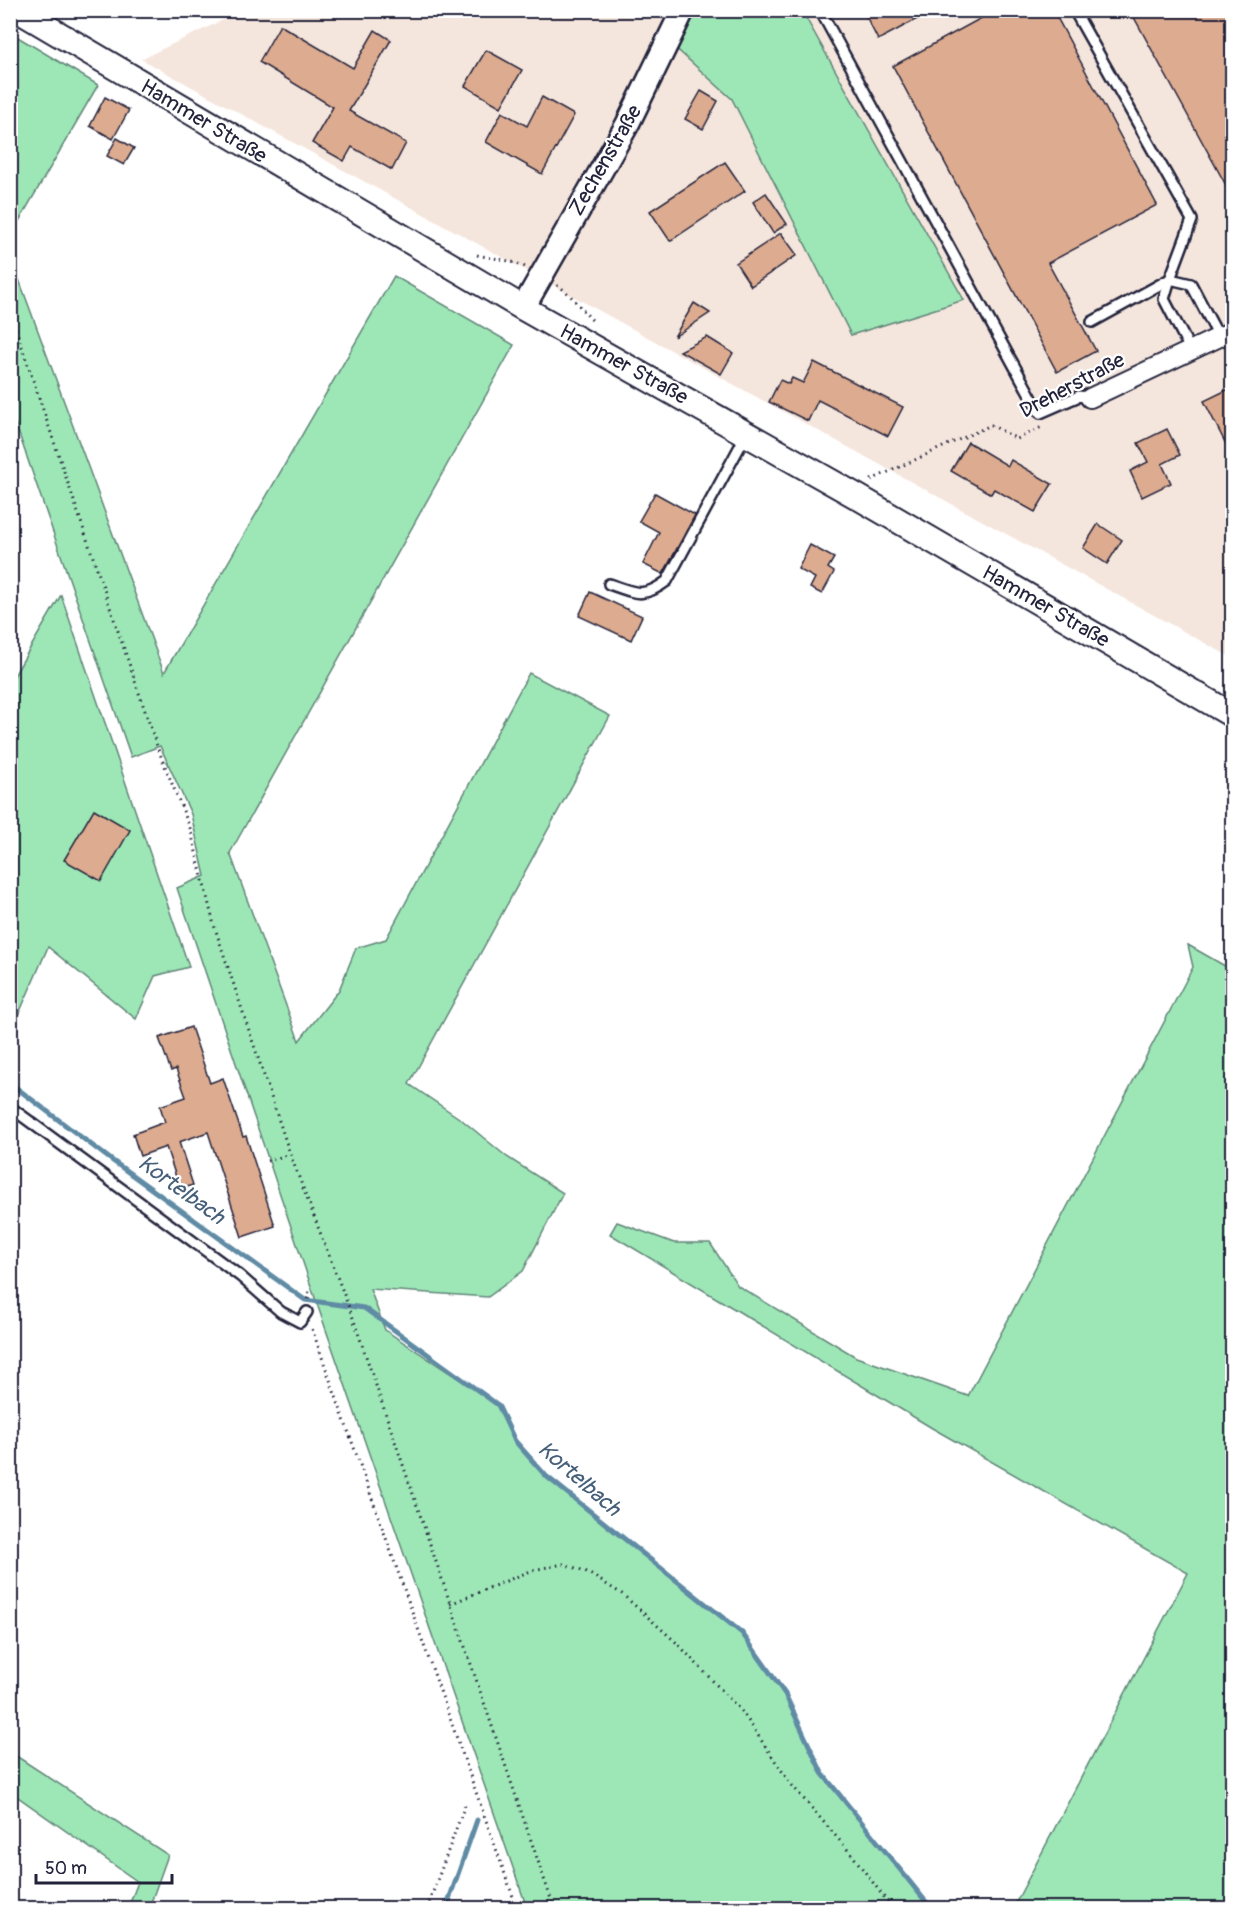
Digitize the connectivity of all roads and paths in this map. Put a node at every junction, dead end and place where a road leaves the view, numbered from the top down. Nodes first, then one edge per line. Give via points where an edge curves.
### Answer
1 (18, 10) edge
2 (683, 10) edge
3 (820, 10) edge
4 (1074, 10) edge
5 (1170, 279) junction
6 (523, 308) junction
7 (10, 312) edge
8 (1092, 322) dead end
9 (1226, 334) edge
10 (1191, 351) junction
11 (1090, 398) joint
12 (1047, 425) dead end
13 (747, 434) junction
14 (867, 482) dead end
15 (609, 584) dead end
16 (1233, 715) edge
17 (10, 1107) edge
18 (290, 1154) junction
19 (267, 1161) dead end
20 (307, 1312) joint
21 (450, 1604) junction
22 (465, 1805) dead end
23 (427, 1908) edge
24 (517, 1908) edge
25 (554, 1908) edge
26 (892, 1908) edge

1 - 6 main road, Hammer Straße
2 - 6 street, Zechenstraße via 627,125
3 - 11 lane via 1040,414 1079,396
4 - 5 lane via 1192,220
5 - 8 lane
5 - 9 lane via 1191,284
5 - 10 lane via 1164,299
6 - 13 main road, Hammer Straße
7 - 18 path via 158,748 190,828 214,926
9 - 10 street, Dreherstraße
10 - 11 street, Dreherstraße
12 - 14 path, Dreherstraße via 1017,439 991,425
13 - 15 lane via 667,581 638,594
13 - 16 main road, Hammer Straße
17 - 20 lane via 240,1276 280,1312 300,1322
18 - 19 path
18 - 21 path via 353,1318
20 - 24 path
21 - 25 path
21 - 26 path via 533,1570 563,1564 585,1571 622,1594 677,1643 744,1713 790,1783
22 - 23 path

